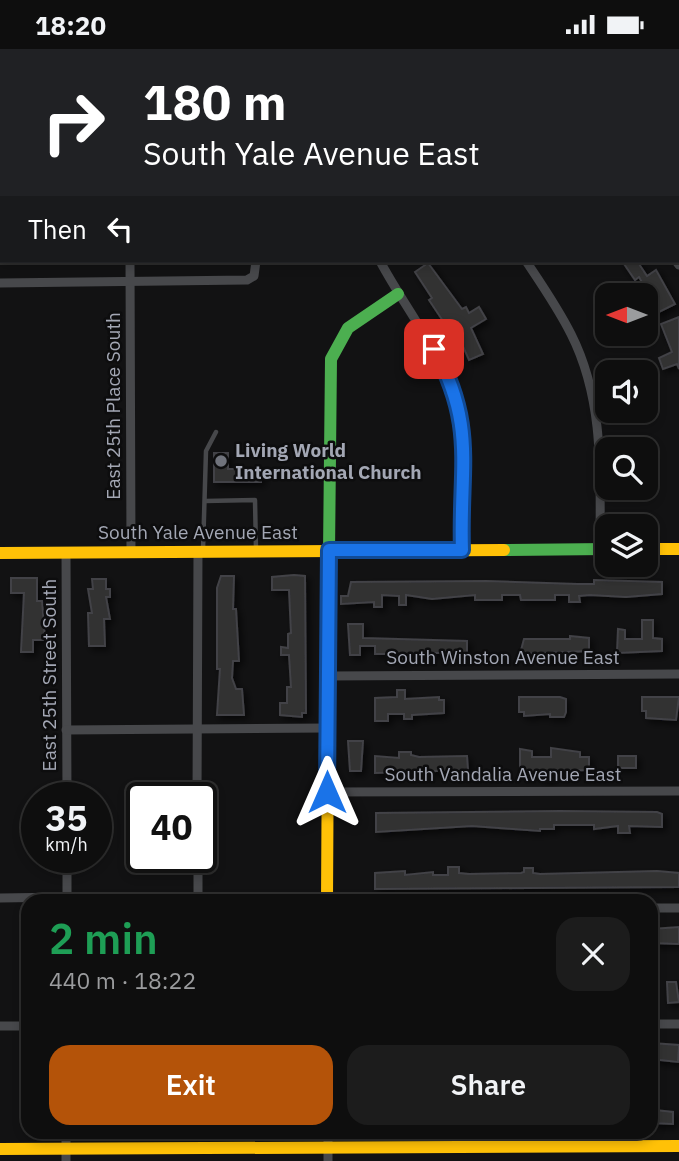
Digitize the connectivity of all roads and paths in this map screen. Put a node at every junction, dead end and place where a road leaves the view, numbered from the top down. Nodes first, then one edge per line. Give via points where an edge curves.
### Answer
1 (130, 263) edge
2 (256, 263) edge
3 (381, 263) edge
4 (527, 263) edge
5 (0, 283) edge
6 (130, 283) junction
7 (398, 294) junction
8 (216, 432) dead end
9 (205, 501) junction
10 (602, 514) edge
11 (595, 549) edge
12 (658, 549) edge
13 (679, 549) edge
14 (329, 550) junction
15 (462, 550) junction
16 (200, 551) junction
17 (256, 551) junction
18 (66, 552) junction
19 (131, 552) junction
20 (0, 553) edge
21 (679, 674) edge
22 (327, 676) junction
23 (197, 729) junction
24 (327, 729) junction
25 (66, 730) junction
26 (66, 782) edge
27 (197, 782) edge
28 (679, 791) edge
29 (327, 792) junction
30 (67, 873) edge
31 (198, 873) edge
32 (67, 894) edge
33 (198, 894) edge
34 (327, 894) edge
35 (0, 898) edge
36 (21, 898) edge
37 (658, 908) edge
38 (679, 908) edge
39 (658, 1024) edge
40 (679, 1024) edge
41 (0, 1026) edge
42 (21, 1026) edge
43 (679, 1146) edge
44 (0, 1149) edge
45 (66, 1154) edge
46 (200, 1154) edge
47 (328, 1154) edge

1 - 6 street, East 25th Place South
2 - 6 street via 254,276 247,280
3 - 7 street
4 - 10 street via 572,336 590,383
5 - 6 street
6 - 19 street, East 25th Place South
7 - 14 street via 352,323 335,344 330,376
7 - 15 street via 443,366 460,411 465,452
8 - 9 lane via 206,451
9 - 16 lane
9 - 17 lane via 255,501
11 - 15 street, South Yale Avenue East
12 - 13 street
14 - 15 street, South Yale Avenue East
14 - 17 street, South Yale Avenue East
14 - 22 street
16 - 17 street, South Yale Avenue East
16 - 19 street, South Yale Avenue East
16 - 23 street
18 - 19 street, South Yale Avenue East
18 - 20 street, South Yale Avenue East
18 - 25 street, East 25th Street South
21 - 22 street, South Winston Avenue East
22 - 24 street
23 - 24 street
23 - 25 street
23 - 27 street
24 - 29 street
25 - 26 street, East 25th Street South
28 - 29 street, South Vandalia Avenue East
29 - 34 street
30 - 32 street
31 - 33 street
35 - 36 street
37 - 38 street
39 - 40 street
41 - 42 street
43 - 47 street
44 - 45 street
45 - 46 street
46 - 47 street

